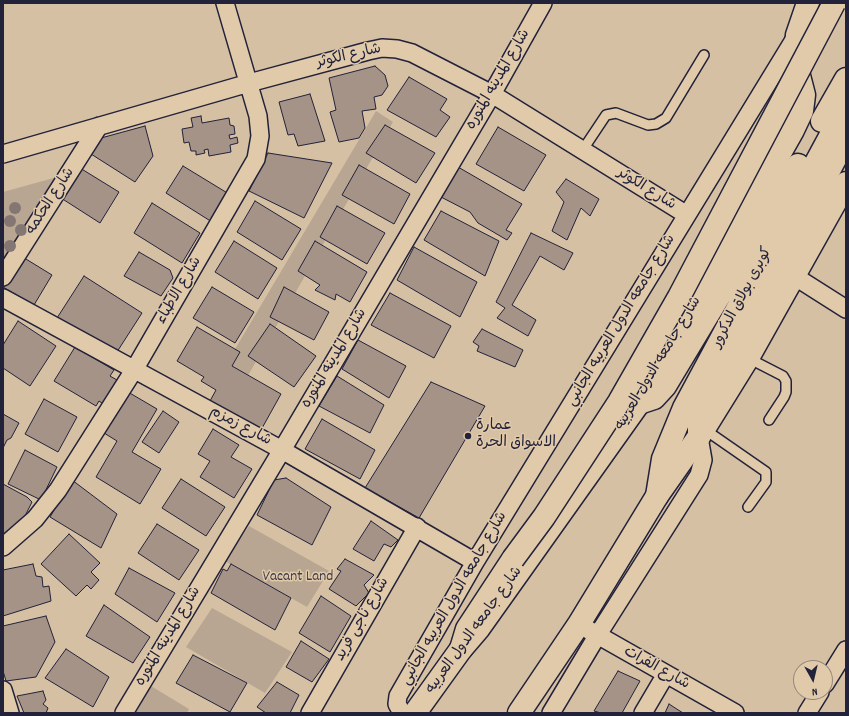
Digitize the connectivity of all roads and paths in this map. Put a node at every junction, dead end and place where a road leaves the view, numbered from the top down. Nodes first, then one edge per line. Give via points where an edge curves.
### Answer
1 (226, 3) edge
2 (543, 3) edge
3 (808, 3) edge
4 (834, 3) edge
5 (797, 35) junction
6 (704, 55) dead end
7 (846, 79) edge
8 (249, 83) junction
9 (492, 94) junction
10 (846, 107) edge
11 (99, 126) junction
12 (846, 139) edge
13 (582, 151) junction
14 (3, 154) edge
15 (807, 178) junction
16 (846, 183) edge
17 (687, 215) junction
18 (794, 276) junction
19 (3, 277) edge
20 (3, 298) edge
21 (846, 309) edge
22 (748, 358) junction
23 (134, 370) junction
24 (639, 404) junction
25 (769, 420) dead end
26 (701, 433) junction
27 (282, 450) junction
28 (657, 496) junction
29 (748, 507) dead end
30 (417, 527) junction
31 (3, 547) edge
32 (475, 562) junction
33 (579, 624) junction
34 (597, 636) junction
35 (461, 649) junction
36 (846, 650) edge
37 (833, 671) edge
38 (666, 674) junction
39 (3, 690) edge
40 (815, 700) edge
41 (10, 713) edge
42 (124, 713) edge
43 (310, 713) edge
44 (402, 713) edge
45 (415, 713) edge
46 (519, 713) edge
47 (551, 713) edge
48 (643, 713) edge
49 (735, 713) edge
50 (807, 713) edge

1 - 8 street, شارع الاطباء
2 - 9 street, شارع المدينه المنوره
3 - 5 main road, شارع جامعه الدول العربيه
4 - 35 main road, bridge via 678,297 622,395 467,630
5 - 17 street, شارع جامعه الدول العربيه الجانبي
5 - 24 main road, شارع جامعه الدول العربيه via 795,60 804,95 802,111
6 - 13 lane via 666,118 648,125 616,113 606,115
7 - 15 main road, كوبرى بولاق الدكرور
8 - 9 street, شارع الكوثر via 382,48 412,53
8 - 11 street, شارع الكوثر
8 - 23 street, شارع الاطباء via 260,128 256,159
9 - 13 street, شارع الكوثر
9 - 27 street, شارع المدينه المنوره
10 - 15 main road, كوبرى بولاق الدكرور
11 - 14 street, شارع الكوثر
11 - 19 street, شارع الحكمه
12 - 15 main road
13 - 17 street, شارع الكوثر
15 - 24 main road, كوبرى بولاق الدكرور via 665,386 654,398
15 - 26 main road via 708,395 699,422
15 - 28 main road, كوبرى بولاق الدكرور via 684,408 663,459
16 - 18 main road
17 - 32 street, شارع جامعه الدول العربيه الجانبي
18 - 21 street
18 - 22 main road
20 - 23 street, شارع زمزم
22 - 25 lane via 783,376 786,381 784,397
22 - 26 main road
23 - 27 street, شارع زمزم
23 - 31 street, شارع الاطباء via 58,490 35,519
24 - 35 main road, شارع جامعه الدول العربيه via 479,628
26 - 28 main road
26 - 29 lane via 766,472 766,482
26 - 34 street via 703,460 699,476
27 - 30 street, شارع زمزم
27 - 42 street, شارع المدينه المنوره
28 - 33 main road
30 - 32 street, شارع زمزم
30 - 43 street, شارع ناجى فريد
32 - 44 street, شارع جامعه الدول العربيه الجانبي via 398,696 397,704
33 - 34 street, شارع الفرات
33 - 46 main road
34 - 38 street, شارع الفرات
34 - 47 street
35 - 45 main road, شارع جامعه الدول العربيه
36 - 37 street
38 - 48 street
38 - 49 street, شارع الفرات
39 - 41 street
40 - 50 street

